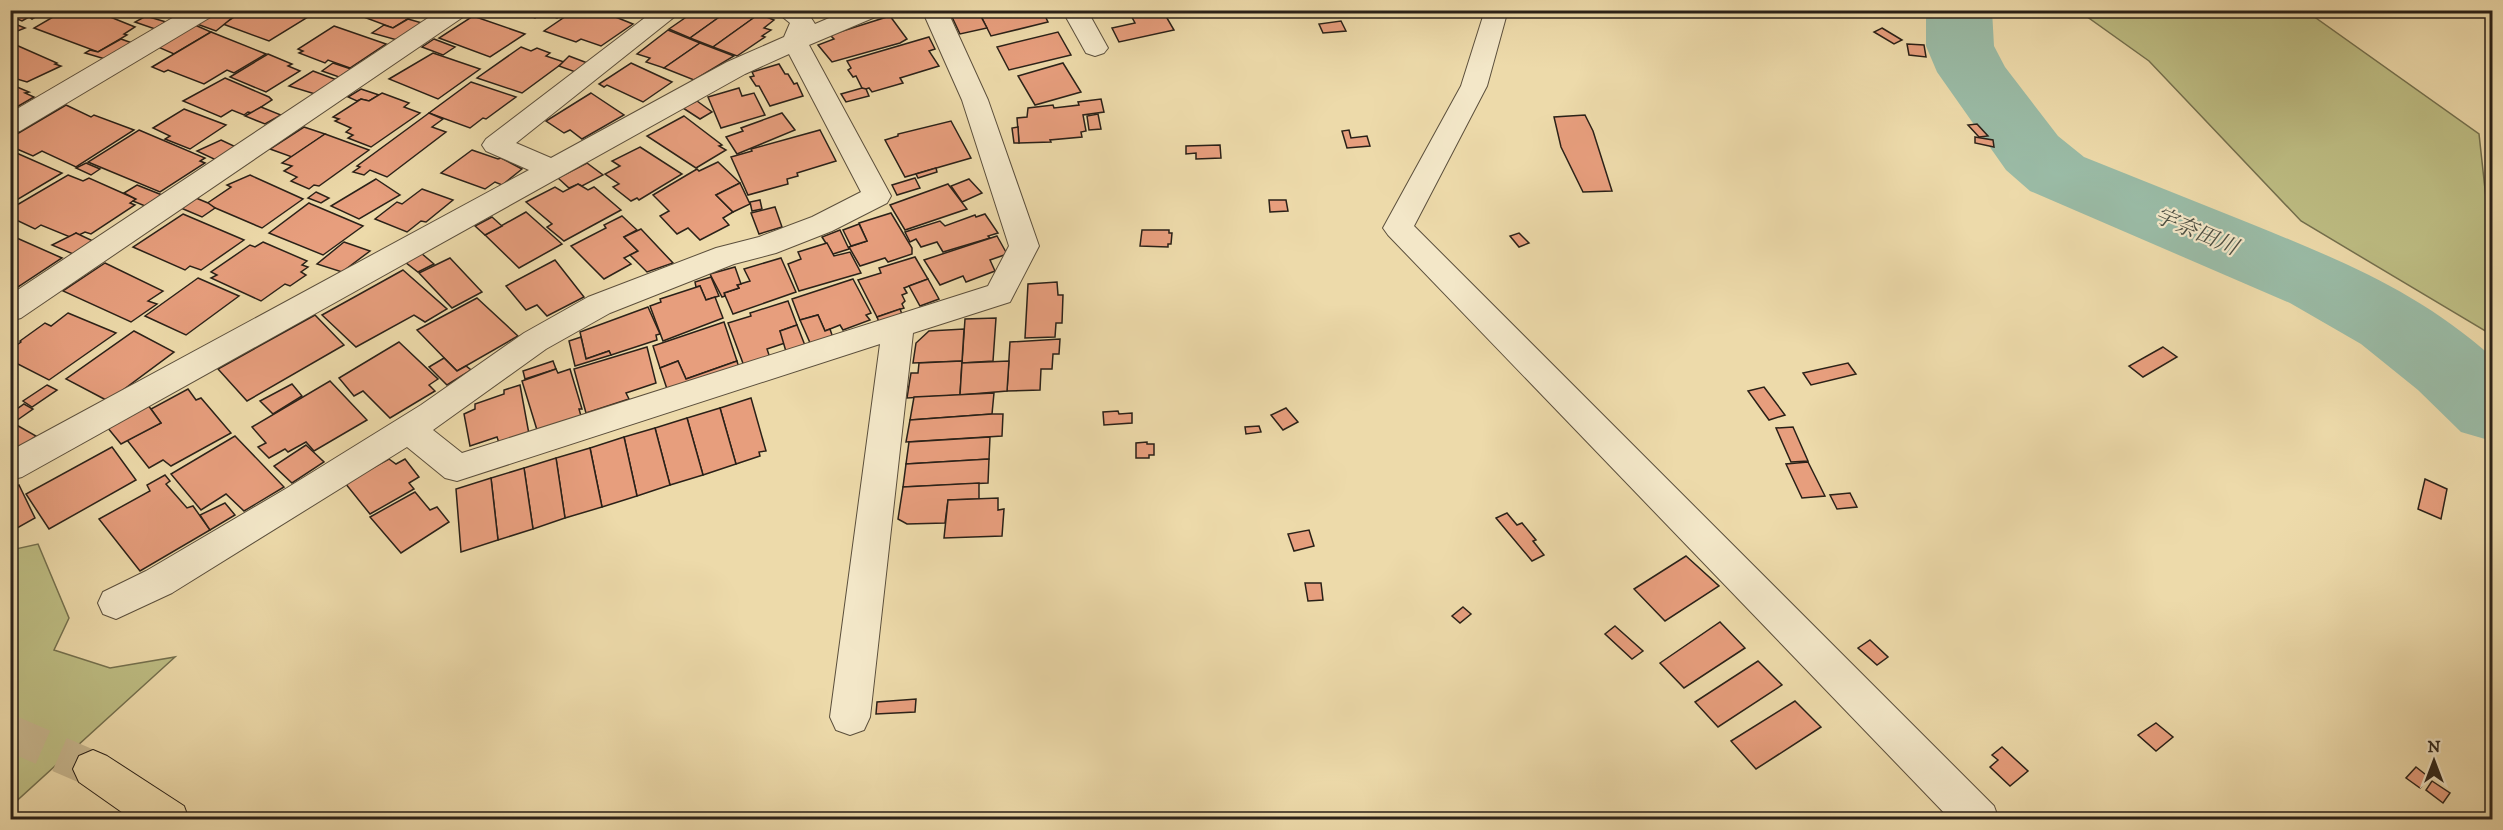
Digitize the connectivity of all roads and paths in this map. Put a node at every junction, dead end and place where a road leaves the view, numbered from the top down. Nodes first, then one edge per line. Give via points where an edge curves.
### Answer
1 (205, 10) edge
2 (457, 10) edge
3 (671, 10) edge
4 (786, 10) edge
5 (871, 10) edge
6 (934, 10) edge
7 (1074, 10) edge
8 (1488, 13) edge
9 (795, 42) junction
10 (1095, 48) dead end
11 (10, 125) edge
12 (553, 169) junction
13 (10, 310) edge
14 (898, 327) junction
15 (408, 429) junction
16 (10, 467) edge
17 (116, 603) dead end
18 (850, 717) dead end
19 (93, 769) tunnel mouth
20 (169, 819) edge
21 (1979, 819) edge

1 - 11 street
2 - 13 street
3 - 12 street via 496,145
4 - 9 street via 803,22
5 - 9 street
6 - 14 street via 975,100 1024,246 999,294
7 - 10 street
8 - 21 street via 1474,86 1398,228
9 - 12 street via 736,69
9 - 15 street via 877,196 766,246 727,255 599,305 535,341
12 - 16 street
14 - 15 street via 457,468
14 - 18 street
15 - 17 street via 159,582
19 - 20 highway

